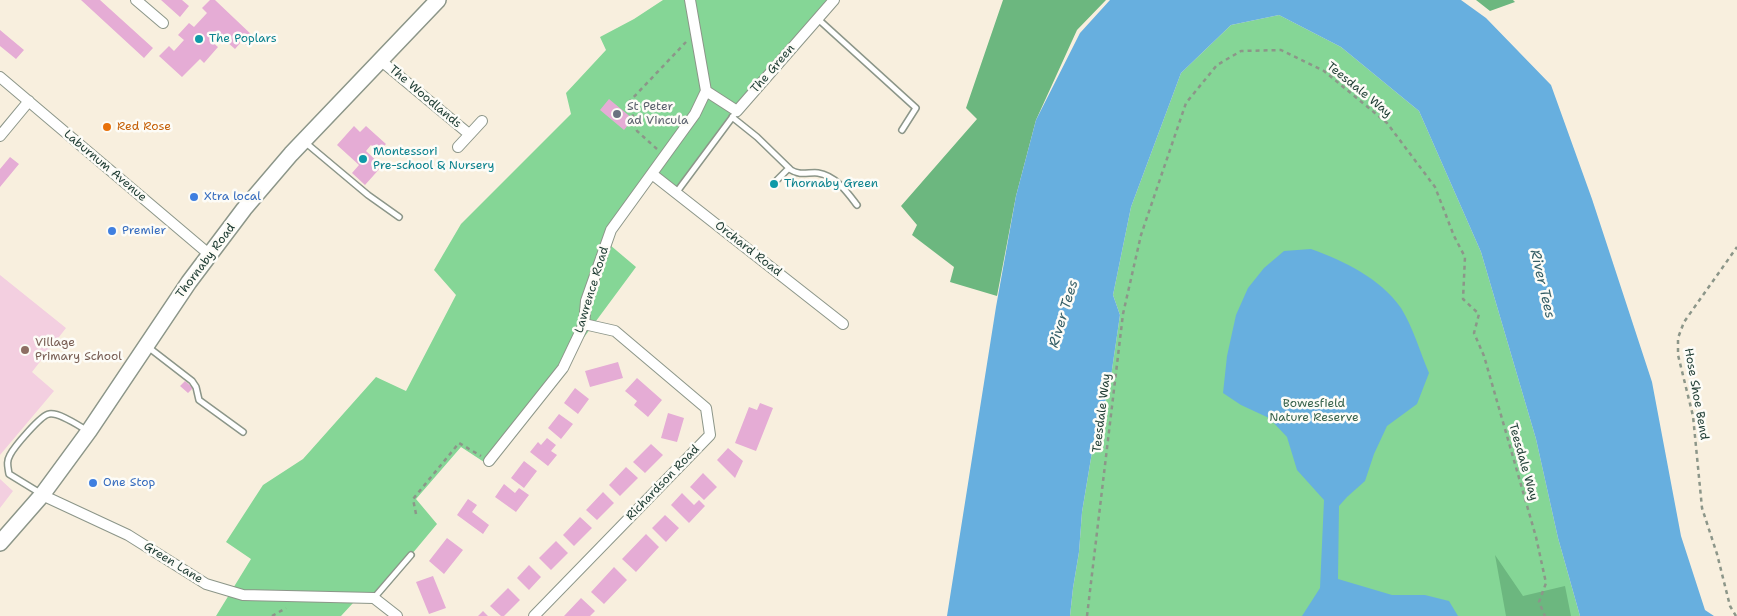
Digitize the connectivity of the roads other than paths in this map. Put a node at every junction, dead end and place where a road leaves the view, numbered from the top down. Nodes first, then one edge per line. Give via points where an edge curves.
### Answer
1 (136, 0) edge
2 (438, 0) edge
3 (690, 0) edge
4 (834, 0) edge
5 (817, 19) junction
6 (163, 23) dead end
7 (380, 60) junction
8 (0, 77) edge
9 (706, 91) junction
10 (29, 101) junction
11 (734, 114) junction
12 (482, 121) dead end
13 (902, 130) dead end
14 (469, 134) junction
15 (0, 136) edge
16 (303, 141) junction
17 (458, 147) dead end
18 (789, 168) junction
19 (652, 174) junction
20 (777, 180) dead end
21 (676, 193) junction
22 (857, 206) dead end
23 (399, 217) dead end
24 (210, 255) junction
25 (584, 324) junction
26 (844, 324) dead end
27 (146, 345) junction
28 (88, 431) junction
29 (244, 432) dead end
30 (489, 460) road end
31 (42, 495) junction
32 (0, 544) edge
33 (411, 556) dead end
34 (374, 598) junction
35 (397, 616) edge
36 (534, 616) edge

1 - 6 street
2 - 7 street, Thornaby Road
3 - 9 street
4 - 5 street, The Green
5 - 11 street, The Green
5 - 13 lane via 916,108
7 - 14 street, The Woodlands
7 - 16 street, Thornaby Road
8 - 10 street, Laburnum Avenue
9 - 11 street
9 - 19 street, Lawrence Road via 695,114
10 - 15 street
10 - 24 street, Laburnum Avenue
11 - 18 lane
11 - 21 lane
12 - 14 street, The Woodlands
14 - 17 street, The Woodlands
16 - 23 lane
16 - 24 street, Thornaby Road via 244,209
18 - 20 lane
18 - 22 lane via 795,173 818,173 830,177 844,188
19 - 21 street, Orchard Road
19 - 25 street, Lawrence Road via 611,230 586,301
21 - 26 street, Orchard Road
24 - 27 street, Thornaby Road
25 - 30 street, Lawrence Road via 563,368
25 - 36 street, Richardson Road via 615,332 706,408 710,435
27 - 28 street, Thornaby Road
27 - 29 lane via 192,381 198,400
28 - 31 street, Thornaby Road
28 - 31 lane via 50,413 42,417 10,454 7,463 9,474
31 - 32 street, Thornaby Road
31 - 34 street, Green Lane via 128,536 206,584 244,595
33 - 34 lane
34 - 35 street

